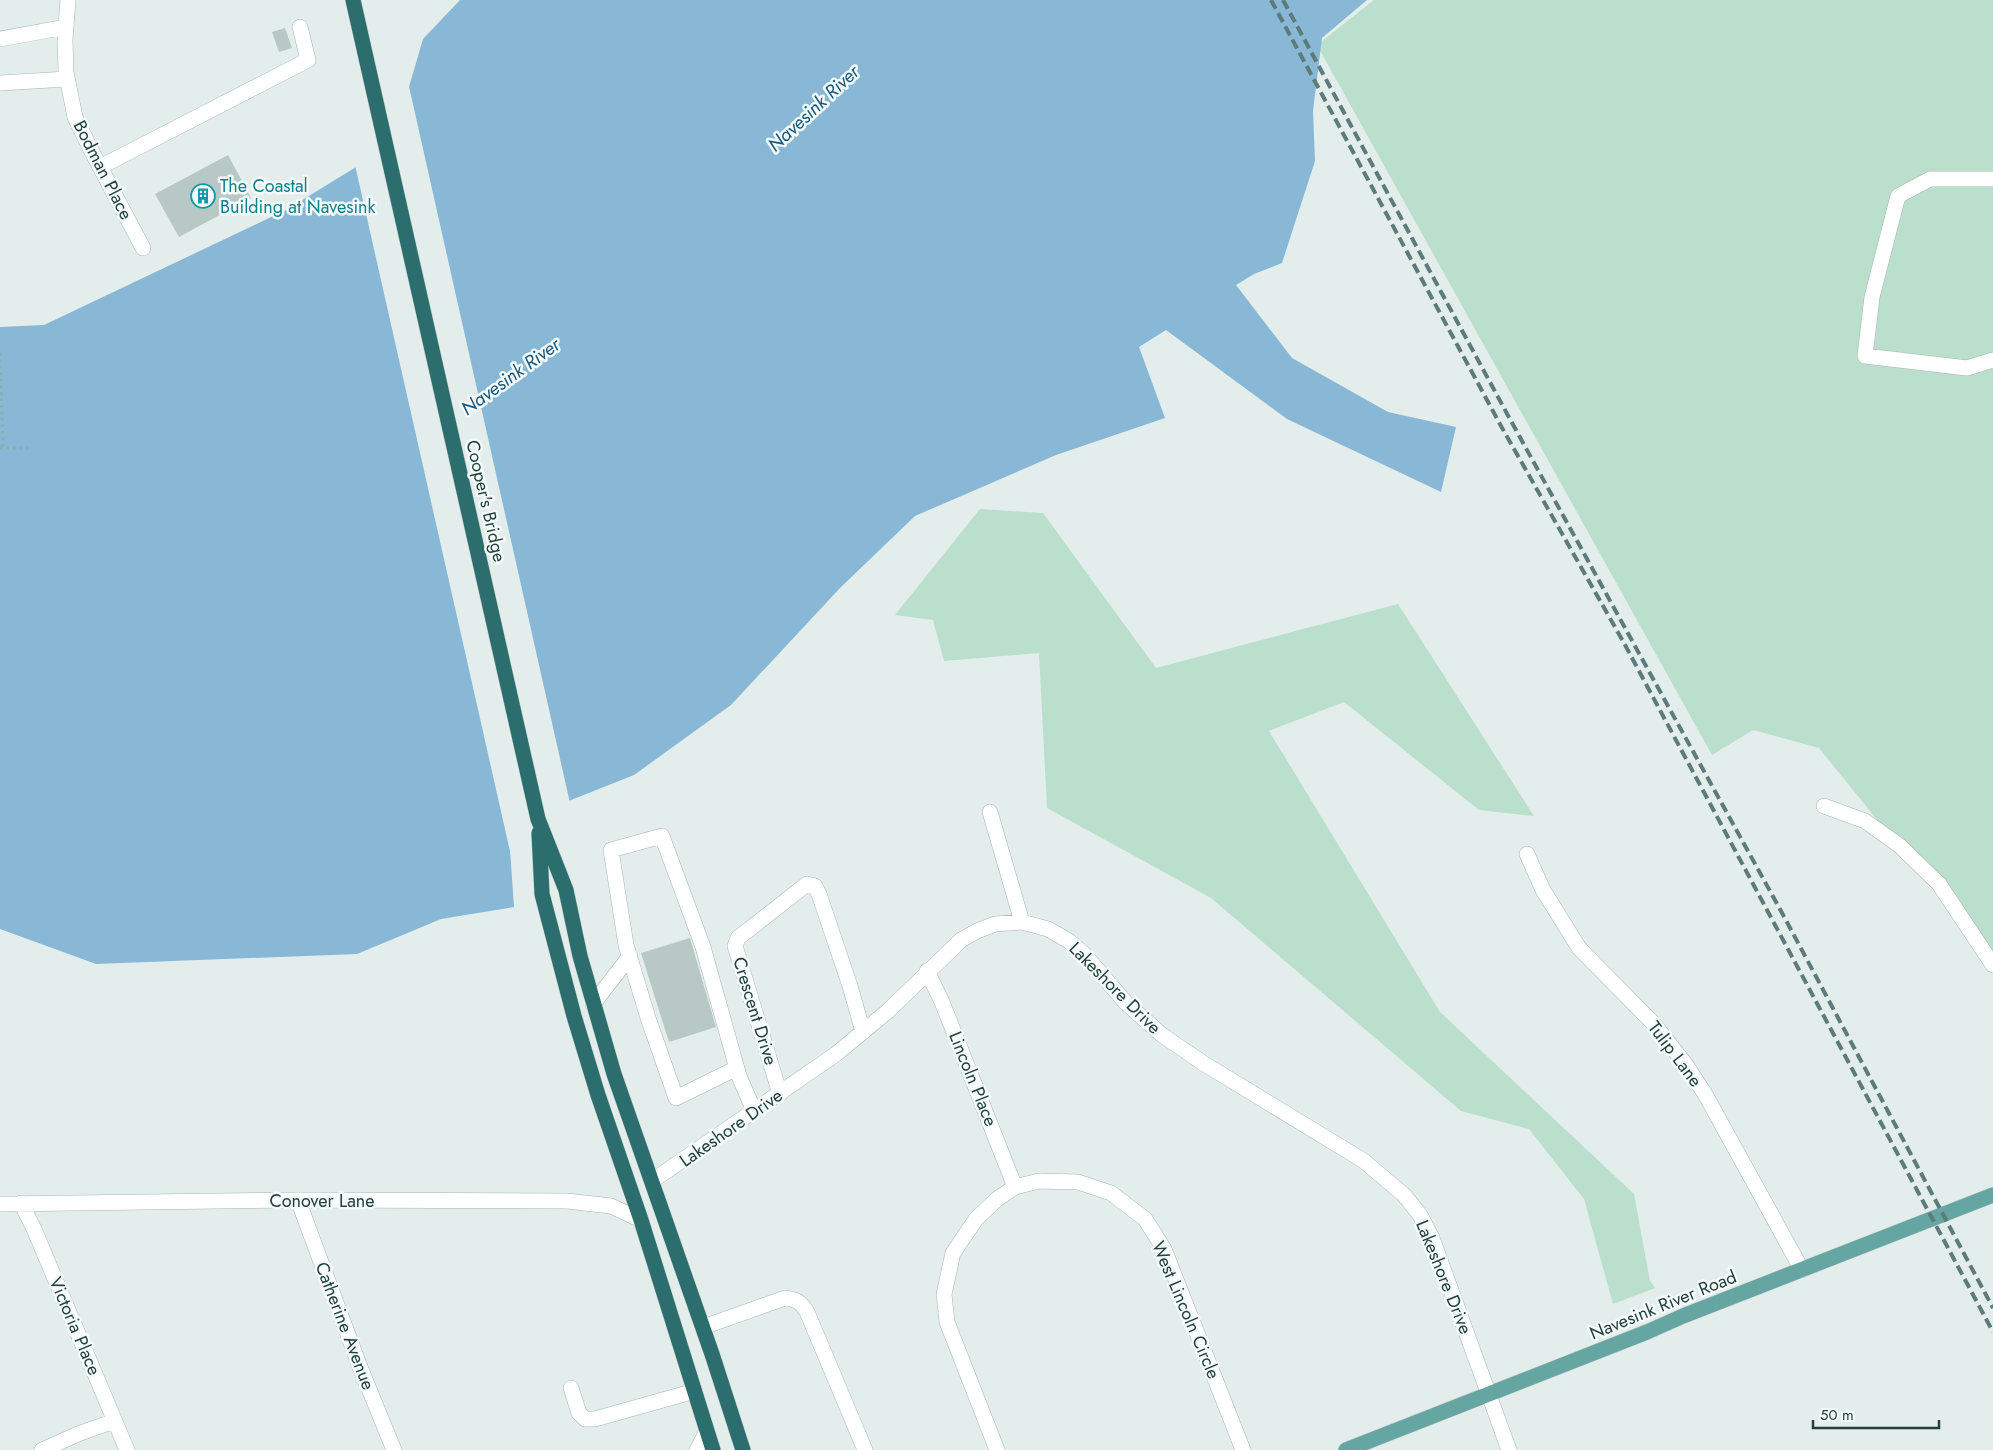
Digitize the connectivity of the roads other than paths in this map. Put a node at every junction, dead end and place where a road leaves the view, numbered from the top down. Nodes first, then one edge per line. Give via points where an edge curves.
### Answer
1 (68, 0) edge
2 (353, 0) edge
3 (66, 27) junction
4 (300, 27) dead end
5 (0, 39) edge
6 (67, 79) junction
7 (0, 83) edge
8 (100, 167) junction
9 (1993, 179) edge
10 (143, 248) dead end
11 (1993, 360) edge
12 (1824, 806) dead end
13 (990, 812) dead end
14 (538, 819) junction
15 (1527, 854) dead end
16 (1022, 922) junction
17 (630, 956) junction
18 (1993, 965) edge
19 (927, 971) junction
20 (593, 1004) junction
21 (863, 1032) junction
22 (737, 1068) junction
23 (780, 1094) junction
24 (754, 1111) junction
25 (652, 1181) junction
26 (1015, 1187) junction
27 (1993, 1195) edge
28 (298, 1200) junction
29 (21, 1203) junction
30 (0, 1204) edge
31 (641, 1220) junction
32 (1802, 1270) junction
33 (702, 1327) junction
34 (571, 1388) dead end
35 (695, 1391) junction
36 (1488, 1394) junction
37 (114, 1421) junction
38 (707, 1431) junction
39 (42, 1450) edge
40 (127, 1450) edge
41 (394, 1450) edge
42 (697, 1450) edge
43 (713, 1450) edge
44 (743, 1450) edge
45 (865, 1450) edge
46 (997, 1450) edge
47 (1243, 1450) edge
48 (1346, 1450) edge
49 (1509, 1450) edge

1 - 3 street, Bodman Place
2 - 14 highway, Cooper's Bridge
3 - 5 street
3 - 6 street, Bodman Place
4 - 8 street via 308,60
6 - 7 street
6 - 8 street, Bodman Place via 78,125
8 - 10 street, Bodman Place
9 - 11 street via 1930,179 1898,196 1872,297 1865,356 1967,368
12 - 18 street via 1865,821 1900,846 1939,884
13 - 16 street
14 - 20 highway via 566,890
14 - 31 highway via 542,894 557,956 598,1095
15 - 32 street, Tulip Lane via 1543,890 1579,948 1654,1024 1686,1065
16 - 19 street, Lakeshore Drive via 995,924 977,931 961,940
16 - 36 street, Lakeshore Drive via 1048,929 1069,941 1126,1004 1162,1035 1364,1161 1404,1195 1432,1238
17 - 20 street
17 - 22 street via 676,1098
17 - 22 street via 611,850 662,836 703,947
19 - 21 street, Lakeshore Drive
19 - 26 street, Lincoln Place
20 - 25 highway
21 - 23 street, Lakeshore Drive
21 - 23 street, Crescent Drive via 819,894 815,886 807,884 738,938 735,946
22 - 24 street
23 - 24 street, Lakeshore Drive
24 - 25 street, Lakeshore Drive
25 - 33 highway
26 - 46 street via 976,1219 953,1253 944,1294 947,1322
26 - 47 street, West Lincoln Circle via 1039,1181 1078,1182 1111,1193 1145,1220 1164,1249
27 - 32 main road, Navesink River Road
28 - 29 street, Conover Lane
28 - 31 street, Conover Lane via 567,1201 602,1204
28 - 41 street, Catherine Avenue
29 - 30 street, Conover Lane
29 - 37 street, Victoria Place
31 - 35 highway
32 - 36 main road, Navesink River Road
33 - 44 highway
33 - 45 street via 785,1298 801,1303
34 - 35 street via 584,1419 595,1419
35 - 38 highway
36 - 48 main road, Navesink River Road
36 - 49 street, Lakeshore Drive
37 - 39 street
37 - 40 street, Victoria Place
38 - 42 street
38 - 43 highway

